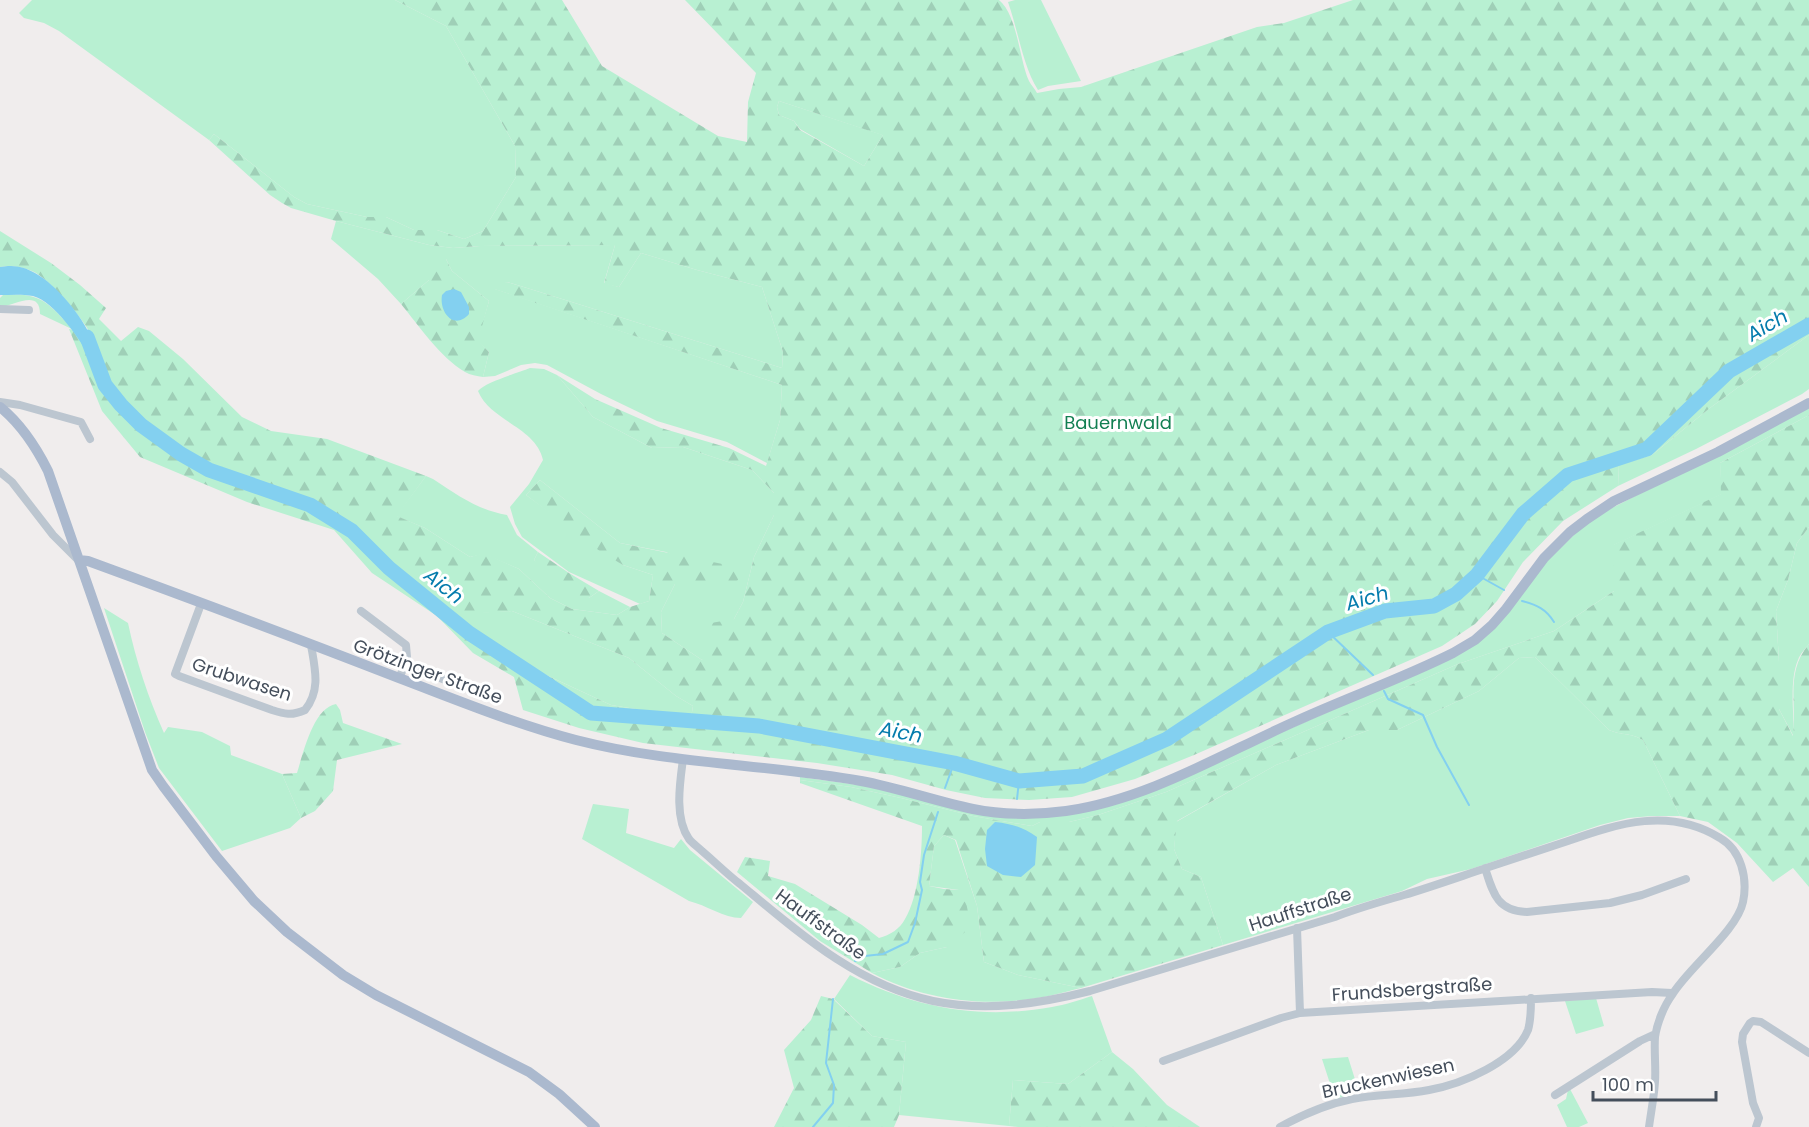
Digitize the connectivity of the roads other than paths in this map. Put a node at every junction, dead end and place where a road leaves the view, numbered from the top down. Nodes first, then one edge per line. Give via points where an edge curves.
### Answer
1 (0, 309) edge
2 (29, 310) dead end
3 (0, 402) edge
4 (1809, 404) edge
5 (0, 407) edge
6 (90, 440) dead end
7 (0, 472) edge
8 (79, 561) junction
9 (201, 604) junction
10 (361, 611) dead end
11 (311, 645) junction
12 (405, 664) junction
13 (399, 678) junction
14 (456, 684) dead end
15 (683, 759) junction
16 (1485, 868) junction
17 (1686, 879) dead end
18 (1297, 928) junction
19 (1672, 993) junction
20 (1531, 998) junction
21 (1300, 1013) junction
22 (1655, 1034) junction
23 (1809, 1053) edge
24 (1163, 1061) dead end
25 (1555, 1095) dead end
26 (595, 1127) edge
27 (1280, 1127) edge
28 (1649, 1127) edge
29 (1756, 1127) edge

1 - 2 street
3 - 6 street via 81,422
4 - 15 main road, Grötzinger Straße via 1614,501 1587,519 1544,558 1492,625 1466,646 1116,800 1064,811 1021,814 976,810 860,781
5 - 8 main road via 39,452
7 - 8 street
8 - 9 main road, Grötzinger Straße
8 - 26 main road via 152,770 254,901 343,975 530,1072
9 - 11 main road, Grötzinger Straße
9 - 11 street, Grubwasen via 175,674 179,676 292,715 304,710 314,693 316,674
10 - 12 street via 406,645
11 - 13 main road, Grötzinger Straße
12 - 13 street
12 - 14 street
13 - 15 main road, Grötzinger Straße via 554,734 605,747
15 - 18 street, Hauffstraße via 680,815 689,838 813,943 877,982 906,994 960,1005 1032,1004 1090,991
16 - 17 street via 1494,894 1517,912 1610,903
16 - 18 street, Hauffstraße
16 - 19 street, Hauffstraße via 1604,828 1651,820 1692,824 1723,839 1733,848 1742,869 1740,912
18 - 21 street
19 - 20 street, Frundsbergstraße
19 - 22 street, Hauffstraße
20 - 21 street, Frundsbergstraße
20 - 27 street, Bruckenwiesen via 1528,1029 1518,1047 1472,1076 1429,1090 1336,1103
21 - 24 street, Frundsbergstraße
22 - 25 street
22 - 28 street, Hauffstraße via 1655,1083
23 - 29 street via 1761,1022 1750,1023 1742,1045 1758,1118

